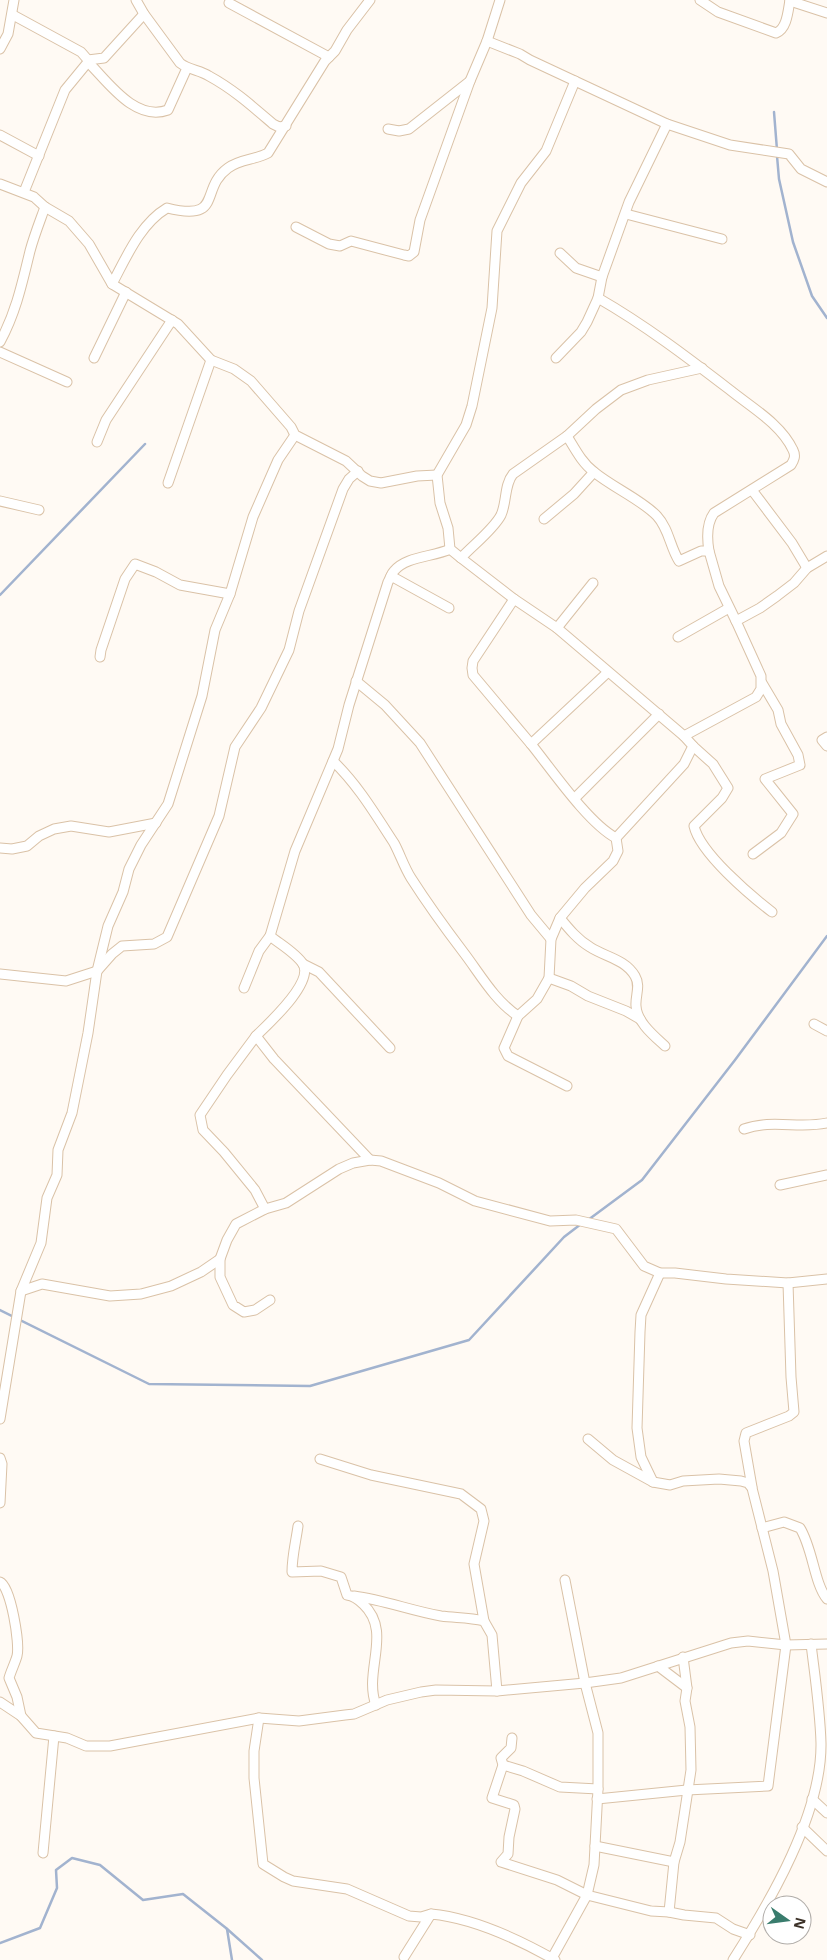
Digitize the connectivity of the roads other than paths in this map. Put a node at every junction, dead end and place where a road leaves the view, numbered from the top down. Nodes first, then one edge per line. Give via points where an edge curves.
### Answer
1 (14, 0) edge
2 (136, 0) edge
3 (370, 0) edge
4 (500, 0) edge
5 (700, 0) edge
6 (790, 1) edge
7 (229, 3) dead end
8 (827, 13) edge
9 (144, 14) junction
10 (13, 16) junction
11 (487, 42) junction
12 (0, 49) edge
13 (329, 57) junction
14 (88, 61) junction
15 (187, 68) junction
16 (470, 81) junction
17 (575, 81) junction
18 (667, 124) junction
19 (286, 126) junction
20 (388, 129) dead end
21 (0, 135) edge
22 (39, 156) junction
23 (827, 182) edge
24 (0, 184) edge
25 (24, 192) junction
26 (45, 207) junction
27 (626, 214) junction
28 (296, 228) dead end
29 (722, 239) dead end
30 (560, 253) dead end
31 (602, 277) junction
32 (112, 284) junction
33 (126, 292) junction
34 (598, 298) junction
35 (172, 320) junction
36 (0, 342) edge
37 (0, 352) edge
38 (94, 358) dead end
39 (556, 358) dead end
40 (211, 360) junction
41 (702, 368) junction
42 (67, 382) dead end
43 (295, 435) junction
44 (567, 436) junction
45 (97, 442) dead end
46 (358, 471) junction
47 (594, 472) junction
48 (437, 475) junction
49 (168, 483) dead end
50 (752, 490) junction
51 (0, 501) edge
52 (39, 510) dead end
53 (544, 519) dead end
54 (450, 549) junction
55 (708, 551) junction
56 (827, 556) edge
57 (461, 558) junction
58 (807, 568) junction
59 (391, 576) junction
60 (593, 583) dead end
61 (230, 594) junction
62 (514, 599) junction
63 (450, 608) dead end
64 (729, 608) junction
65 (736, 621) junction
66 (557, 628) junction
67 (678, 637) dead end
68 (100, 657) dead end
69 (608, 672) junction
70 (356, 681) junction
71 (762, 683) junction
72 (659, 714) junction
73 (684, 736) junction
74 (827, 737) edge
75 (531, 744) junction
76 (693, 746) junction
77 (827, 746) edge
78 (333, 760) junction
79 (575, 798) junction
80 (156, 823) junction
81 (616, 838) junction
82 (0, 848) edge
83 (753, 854) dead end
84 (772, 912) dead end
85 (560, 918) junction
86 (270, 936) junction
87 (551, 939) junction
88 (303, 964) junction
89 (97, 971) junction
90 (0, 974) edge
91 (549, 978) junction
92 (244, 988) dead end
93 (518, 1016) junction
94 (640, 1019) junction
95 (814, 1024) dead end
96 (827, 1031) edge
97 (256, 1036) junction
98 (665, 1046) dead end
99 (390, 1048) dead end
100 (567, 1086) dead end
101 (827, 1123) edge
102 (744, 1129) dead end
103 (370, 1160) junction
104 (827, 1175) edge
105 (780, 1185) dead end
106 (266, 1209) junction
107 (220, 1259) junction
108 (660, 1274) junction
109 (827, 1279) edge
110 (788, 1283) junction
111 (21, 1291) junction
112 (270, 1300) dead end
113 (0, 1419) edge
114 (588, 1439) dead end
115 (0, 1458) edge
116 (320, 1459) dead end
117 (653, 1482) junction
118 (752, 1488) junction
119 (0, 1503) edge
120 (298, 1526) dead end
121 (762, 1528) junction
122 (564, 1580) dead end
123 (0, 1582) edge
124 (354, 1596) junction
125 (827, 1599) edge
126 (484, 1621) junction
127 (811, 1644) junction
128 (827, 1644) edge
129 (786, 1645) junction
130 (683, 1657) junction
131 (658, 1666) junction
132 (585, 1683) junction
133 (687, 1688) junction
134 (497, 1690) junction
135 (0, 1702) edge
136 (376, 1705) junction
137 (21, 1716) junction
138 (259, 1718) junction
139 (54, 1736) junction
140 (512, 1738) dead end
141 (824, 1754) edge
142 (827, 1761) edge
143 (503, 1765) junction
144 (819, 1767) junction
145 (688, 1790) junction
146 (598, 1794) junction
147 (812, 1798) junction
148 (827, 1813) edge
149 (802, 1827) junction
150 (595, 1846) junction
151 (827, 1852) edge
152 (43, 1853) dead end
153 (674, 1862) junction
154 (587, 1895) junction
155 (669, 1912) junction
156 (431, 1914) junction
157 (750, 1935) junction
158 (404, 1957) dead end
159 (553, 1960) edge
160 (734, 1960) edge

1 - 10 street
2 - 9 street
3 - 13 street
4 - 11 street
5 - 6 street via 718,12 776,34 782,30
6 - 8 street
7 - 13 street
9 - 14 street via 104,58
9 - 15 street
10 - 12 street
10 - 14 street via 81,52
11 - 16 street
11 - 17 street
13 - 19 street
14 - 15 street via 112,90 145,112 168,110
14 - 22 street via 65,90
15 - 19 street via 227,86 273,124
16 - 20 street via 409,129
16 - 28 street via 420,220 412,255 351,241 340,246 329,244
17 - 18 street
17 - 48 street via 546,151 521,183 497,231 492,308 472,406 466,425
18 - 23 street via 730,145 789,154 801,169
18 - 27 street via 636,186
19 - 32 street via 268,153 240,161 217,178 204,207 194,212 167,208 159,213 134,244
21 - 22 street
22 - 25 street
24 - 25 street
25 - 26 street
26 - 32 street via 79,230
26 - 36 street via 30,250 20,296
27 - 29 street
27 - 31 street
30 - 31 street via 576,268
31 - 34 street
32 - 33 street
33 - 35 street
33 - 38 street
34 - 39 street via 581,332
34 - 41 street via 636,320
35 - 40 street
35 - 45 street via 106,420
37 - 42 street
40 - 43 street via 234,369 256,386
40 - 49 street
41 - 44 street via 648,380 621,390
41 - 50 street via 758,411 793,450 795,458 792,465
43 - 46 street via 346,461
43 - 61 street via 278,460 253,517
44 - 47 street via 578,455
44 - 57 street via 514,474 496,522
46 - 48 street via 370,481 381,483
46 - 89 street via 343,489 298,611 289,650 261,708 235,746 219,816 167,937 154,944 122,946
47 - 53 street
47 - 55 street via 657,516 679,561
48 - 54 street
50 - 55 street via 710,518
50 - 58 street
51 - 52 street
54 - 57 street
54 - 59 street via 406,563 394,570
55 - 64 street
56 - 58 street
57 - 62 street
58 - 65 street via 783,592
59 - 63 street
59 - 70 street
60 - 66 street
61 - 68 street via 180,585 135,564 125,579
61 - 80 street via 215,630 189,742 168,804
62 - 66 street
62 - 75 street via 473,661 472,668 473,675
64 - 65 street
64 - 67 street
65 - 71 street
66 - 69 street
69 - 72 street
69 - 75 street
70 - 78 street
70 - 87 street via 385,705 420,743 531,915
71 - 73 street via 756,697
71 - 83 street via 778,710 780,724 798,755 800,765 765,780 792,814 781,834
72 - 73 street
72 - 79 street
73 - 76 street
74 - 77 street via 822,740
75 - 79 street
76 - 81 street via 684,764
76 - 84 street via 713,764 728,788 694,826 695,833 744,890
78 - 86 street via 295,851
78 - 93 street via 372,807 410,876 452,939 484,982
79 - 81 street via 604,832
80 - 82 street via 109,832 71,826 54,829 27,846
80 - 89 street via 130,868 108,926
81 - 85 street via 618,851 613,862
85 - 87 street
85 - 94 street via 576,937 621,962 635,976 639,988 636,1006
86 - 88 street
86 - 92 street via 259,951
87 - 91 street
88 - 97 street via 301,983 290,1001
88 - 99 street via 319,972
89 - 90 street via 66,981
89 - 111 street via 72,1113 58,1150 57,1175 47,1198 41,1243
91 - 93 street via 537,999
91 - 94 street
93 - 100 street via 504,1048 508,1056
94 - 98 street
95 - 96 street
97 - 103 street
97 - 106 street via 200,1115 203,1130 255,1190
101 - 102 street via 812,1126 773,1124
103 - 106 street via 339,1169 286,1203
103 - 108 street via 439,1183 475,1201 550,1221 576,1220 616,1229 644,1266
104 - 105 street
106 - 107 street via 236,1224
107 - 111 street via 171,1286 141,1294 110,1296 42,1284
107 - 112 street via 220,1277 233,1305 244,1312 255,1310
108 - 110 street via 676,1272
108 - 117 street via 641,1315 640,1332 637,1428 641,1456
109 - 110 street
110 - 118 street via 794,1412 746,1433 744,1441
111 - 113 street
114 - 117 street via 613,1460
115 - 119 street
116 - 126 street via 371,1475 446,1489 461,1494 481,1509 484,1521 474,1564
117 - 118 street via 670,1486 683,1481 719,1479 748,1483
118 - 121 street
120 - 124 street via 292,1572 321,1571 341,1577 347,1595
121 - 125 street via 784,1522 800,1528
121 - 129 street
122 - 132 street
123 - 137 street via 9,1594 17,1655 9,1678 18,1697
124 - 126 street via 444,1616
124 - 136 street via 372,1612 378,1630 372,1686
126 - 134 street via 492,1635
127 - 128 street
127 - 129 street
127 - 141 street
129 - 130 street via 748,1641
129 - 145 street via 768,1786
130 - 131 street
130 - 133 street
131 - 132 street via 621,1678
131 - 133 street
132 - 134 street
132 - 146 street via 598,1733
133 - 145 street via 685,1701 692,1770
134 - 136 street via 436,1690
135 - 137 street
136 - 138 street via 354,1714 320,1719 284,1721
137 - 139 street via 36,1733
138 - 139 street via 110,1746 86,1746 73,1739
138 - 156 street via 254,1778 263,1864 293,1881 347,1889 409,1916
139 - 152 street
140 - 143 street via 511,1748 501,1758
141 - 144 street
142 - 144 street
143 - 146 street via 560,1787
143 - 154 street via 492,1798 514,1805 516,1809 508,1854 501,1862 557,1880
144 - 147 street
145 - 146 street
145 - 153 street
146 - 150 street
147 - 148 street
147 - 149 street
149 - 151 street
149 - 157 street
150 - 153 street
150 - 154 street
153 - 155 street
154 - 155 street via 651,1911
154 - 159 street
155 - 157 street via 716,1918
156 - 158 street
156 - 159 street via 491,1929
157 - 160 street

